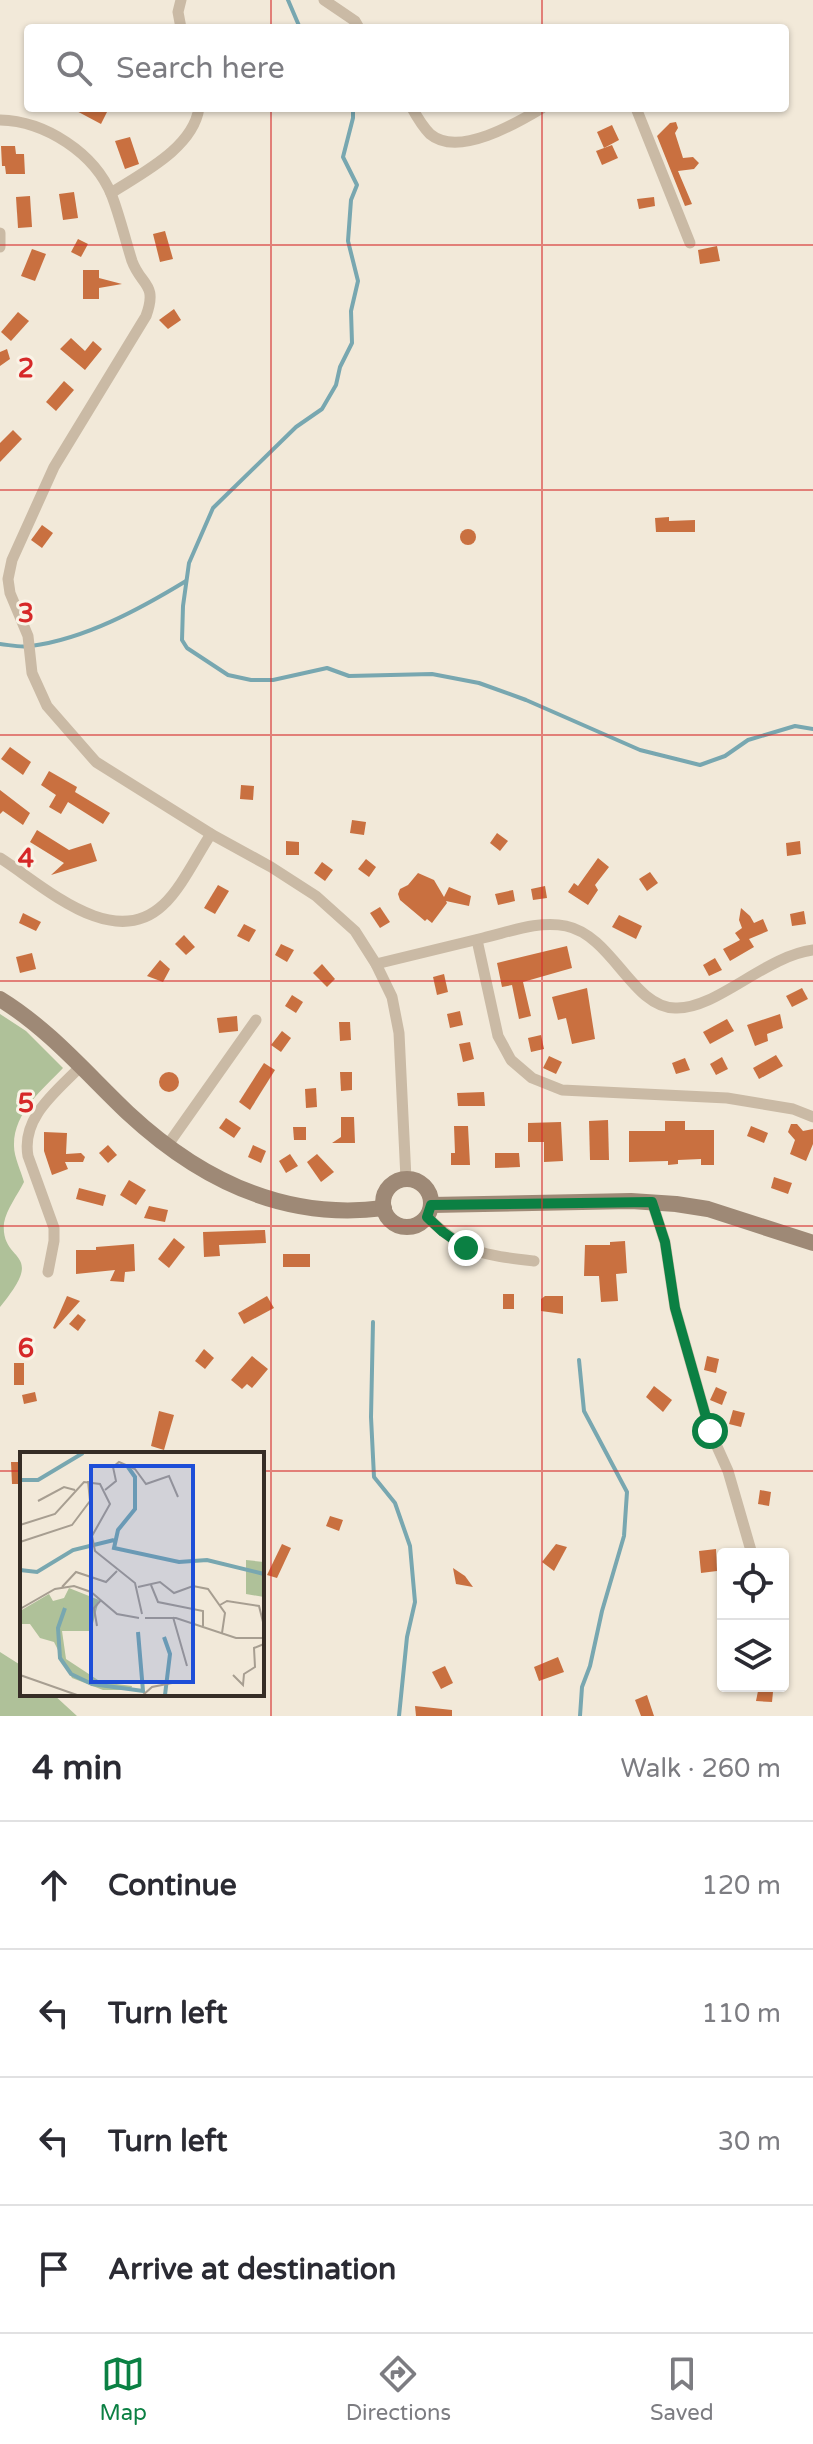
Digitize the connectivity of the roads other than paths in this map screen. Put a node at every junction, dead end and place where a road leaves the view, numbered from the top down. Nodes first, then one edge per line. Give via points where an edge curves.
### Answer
1 (181, 0) edge
2 (324, 0) edge
3 (180, 24) edge
4 (357, 24) edge
5 (199, 112) edge
6 (415, 112) edge
7 (534, 112) edge
8 (638, 112) edge
9 (0, 120) edge
10 (111, 193) junction
11 (0, 233) edge
12 (690, 243) dead end
13 (0, 247) edge
14 (211, 834) junction
15 (0, 858) edge
16 (477, 940) junction
17 (813, 950) edge
18 (376, 964) junction
19 (0, 999) edge
20 (256, 1020) dead end
21 (81, 1066) junction
22 (813, 1117) edge
23 (167, 1146) junction
24 (406, 1179) junction
25 (652, 1202) junction
26 (384, 1208) junction
27 (429, 1211) junction
28 (813, 1243) edge
29 (534, 1261) dead end
30 (48, 1272) dead end
31 (750, 1548) edge

1 - 3 street
2 - 4 street
5 - 10 street via 181,142
6 - 7 street via 431,134 454,141 474,140
8 - 12 street
9 - 10 street via 32,125 71,145
10 - 14 street via 133,266 147,283 150,305 54,467 12,560 10,593 47,706 96,762
11 - 13 street
14 - 15 street via 165,903 147,918 124,923 80,911
14 - 18 street via 316,896 355,931
16 - 17 street via 533,926 567,926 596,941 647,997 675,1008 688,1008 785,957
16 - 18 street
16 - 22 street via 498,1036 511,1060 532,1078 562,1090 727,1098
18 - 24 street via 392,997 399,1033
19 - 21 street
20 - 23 street
21 - 23 street
21 - 30 street via 41,1109 26,1143 54,1228
23 - 26 street via 210,1174 281,1203 350,1212
24 - 26 street via 390,1186
24 - 27 street via 425,1187
25 - 27 street
25 - 28 street via 708,1209
25 - 31 street via 665,1242 675,1308
26 - 27 street via 392,1221 406,1227
27 - 29 street via 443,1232 466,1248 486,1256

